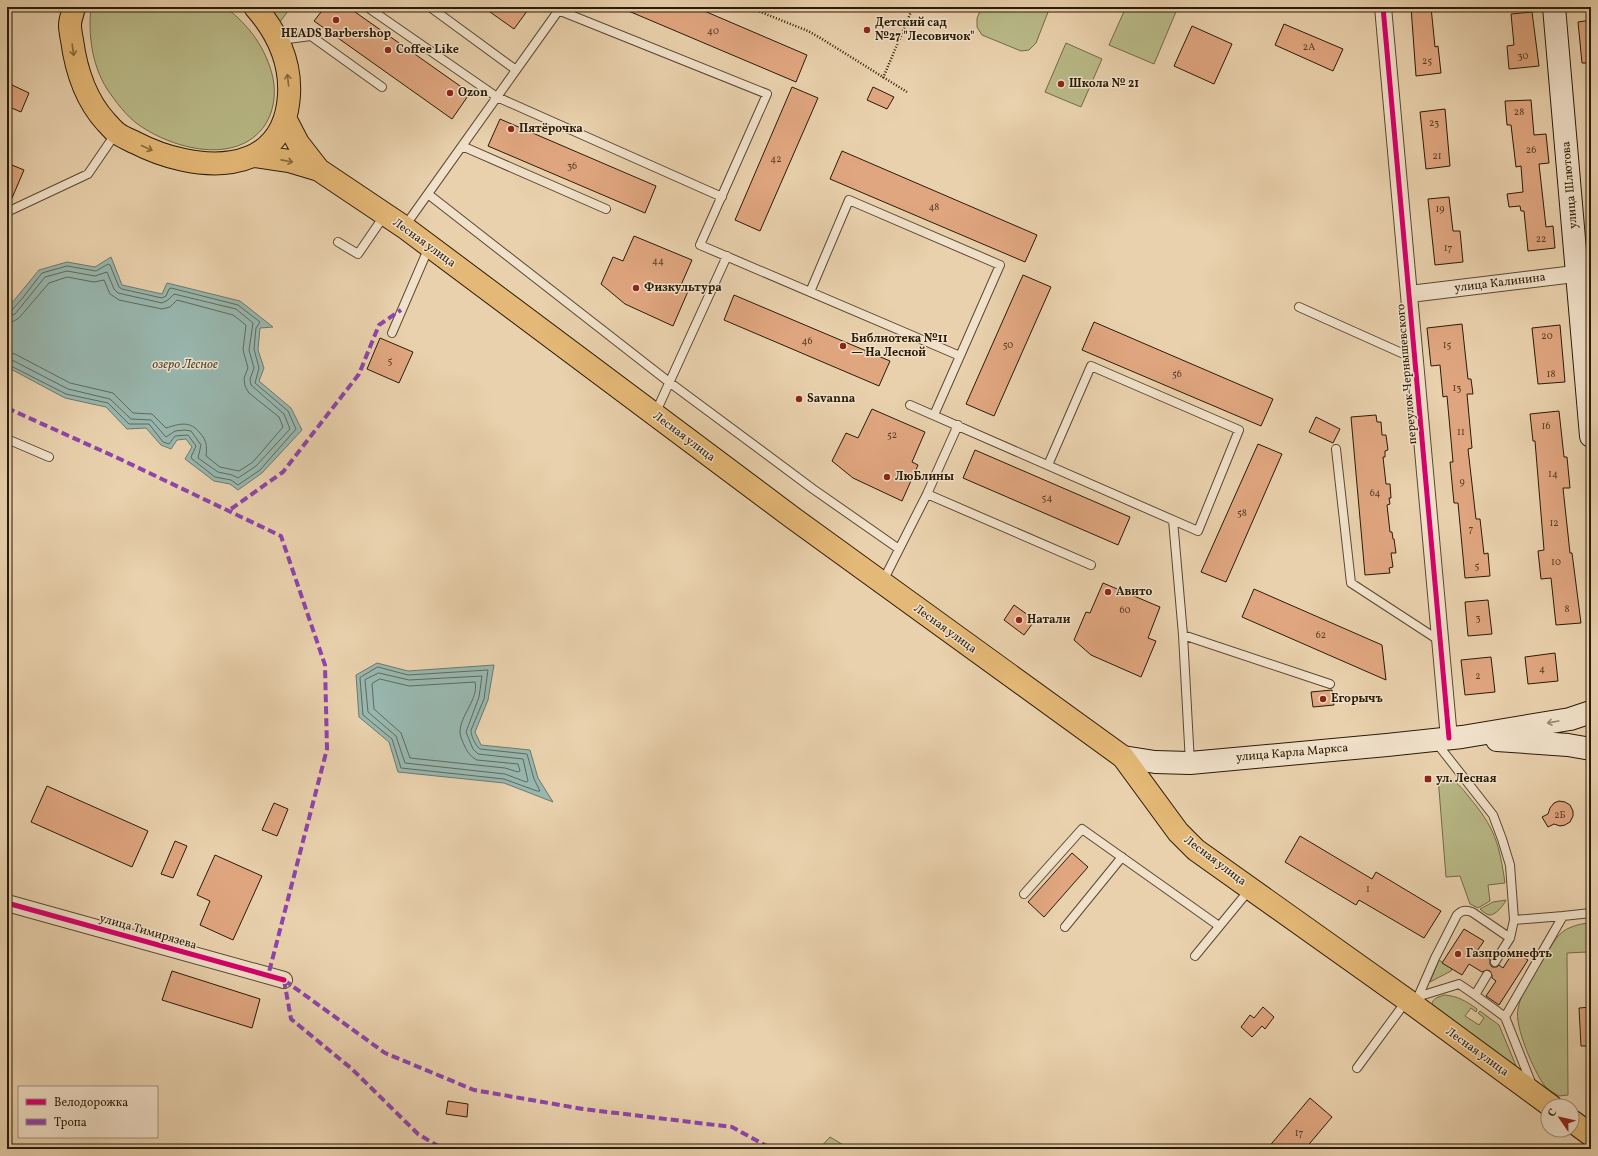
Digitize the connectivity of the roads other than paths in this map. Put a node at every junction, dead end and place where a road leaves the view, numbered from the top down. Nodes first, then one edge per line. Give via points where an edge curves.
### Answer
1 (367, 7) edge
2 (430, 7) edge
3 (1383, 7) edge
4 (1554, 7) edge
5 (73, 8) edge
6 (560, 9) edge
7 (260, 10) edge
8 (279, 40) junction
9 (516, 70) junction
10 (382, 87) dead end
11 (497, 97) junction
12 (285, 118) junction
13 (116, 133) junction
14 (462, 146) junction
15 (254, 156) junction
16 (319, 170) junction
17 (428, 194) junction
18 (722, 196) junction
19 (606, 209) dead end
20 (7, 212) edge
21 (385, 214) junction
22 (404, 227) junction
23 (338, 242) dead end
24 (429, 246) junction
25 (727, 256) junction
26 (1584, 273) edge
27 (810, 292) junction
28 (1410, 294) junction
29 (1299, 308) dead end
30 (392, 333) dead end
31 (960, 356) junction
32 (1415, 359) junction
33 (669, 382) junction
34 (910, 405) dead end
35 (654, 415) junction
36 (934, 415) junction
37 (958, 425) junction
38 (1591, 436) edge
39 (7, 439) edge
40 (1336, 450) dead end
41 (49, 458) dead end
42 (1048, 464) junction
43 (927, 494) junction
44 (1173, 520) junction
45 (899, 549) junction
46 (1091, 565) dead end
47 (882, 583) junction
48 (1183, 635) junction
49 (1440, 641) junction
50 (1330, 684) dead end
51 (1591, 712) edge
52 (1448, 739) junction
53 (1591, 749) edge
54 (1123, 757) junction
55 (1190, 763) junction
56 (1122, 857) junction
57 (1250, 888) junction
58 (1024, 894) dead end
59 (7, 903) edge
60 (1591, 913) edge
61 (1564, 916) junction
62 (1514, 920) junction
63 (1219, 926) junction
64 (1065, 927) dead end
65 (1510, 938) junction
66 (1195, 956) dead end
67 (1495, 962) dead end
68 (1487, 975) dead end
69 (284, 980) dead end
70 (1474, 995) junction
71 (1412, 999) junction
72 (1505, 1017) junction
73 (1357, 1068) dead end
74 (1540, 1098) edge
75 (1542, 1098) edge
76 (1580, 1127) edge
77 (1591, 1135) edge

1 - 11 lane
2 - 9 lane
3 - 28 street, переулок Чернышевского
4 - 26 main road, улица Шлютова
5 -> 13 main road via 70,25 74,56 84,88 101,116
6 - 9 lane
6 - 18 lane via 766,94
7 - 8 main road
8 - 10 lane via 311,36
12 -> 8 main road via 289,86 284,53
9 - 11 lane
11 - 14 lane
11 - 18 lane
12 - 15 main road via 269,146
12 - 16 main road, Лесная улица via 298,143
13 -> 15 main road via 158,154 179,160 220,164
13 - 20 lane via 88,174
14 - 17 lane
14 - 19 lane
15 -> 16 main road, Лесная улица via 289,161
16 - 21 main road, Лесная улица
17 - 22 lane
17 - 33 lane
18 - 25 lane via 700,245
21 - 22 main road, Лесная улица
21 - 23 lane via 358,254
22 - 24 main road, Лесная улица
24 - 30 lane
24 - 35 main road, Лесная улица
25 - 27 lane
25 - 33 lane
26 - 28 street, улица Калинина
26 - 38 main road, улица Шлютова
27 - 31 lane
27 - 31 lane via 849,200 1000,265
28 - 32 street, переулок Чернышевского
29 - 32 lane
31 - 36 lane
32 - 49 street, переулок Чернышевского
33 - 35 lane
33 - 45 lane
34 - 36 lane
35 - 47 main road, Лесная улица
36 - 37 lane
37 - 42 lane
37 - 43 lane
39 - 41 lane
40 - 49 lane via 1351,583
42 - 44 lane
42 - 44 lane via 1091,366 1239,430 1198,532
43 - 45 lane
43 - 46 lane
44 - 48 lane
45 - 47 lane
47 - 54 main road, Лесная улица
48 - 50 lane
48 - 55 lane
49 - 52 street, переулок Чернышевского
51 -> 52 main road, улица Карла Маркса via 1570,719
52 - 53 main road, улица Карла Маркса via 1568,745
52 - 55 main road, улица Карла Маркса
52 - 62 lane via 1492,815 1502,838 1510,865
54 - 55 main road, улица Карла Маркса via 1155,762
54 - 57 main road, Лесная улица via 1178,832 1196,850
56 - 58 lane via 1082,829
56 - 63 lane
56 - 64 lane
57 - 63 lane
57 - 71 main road, Лесная улица
59 - 69 street, улица Тимирязева
60 - 61 lane
61 - 62 lane
61 - 72 lane
62 - 65 lane
63 - 66 lane
65 - 67 lane
65 - 71 lane via 1472,912 1461,911 1456,915
68 - 70 lane
70 - 71 lane via 1459,984
70 - 72 lane
71 - 73 lane
71 - 74 main road, Лесная улица
72 - 75 lane
76 - 77 main road

